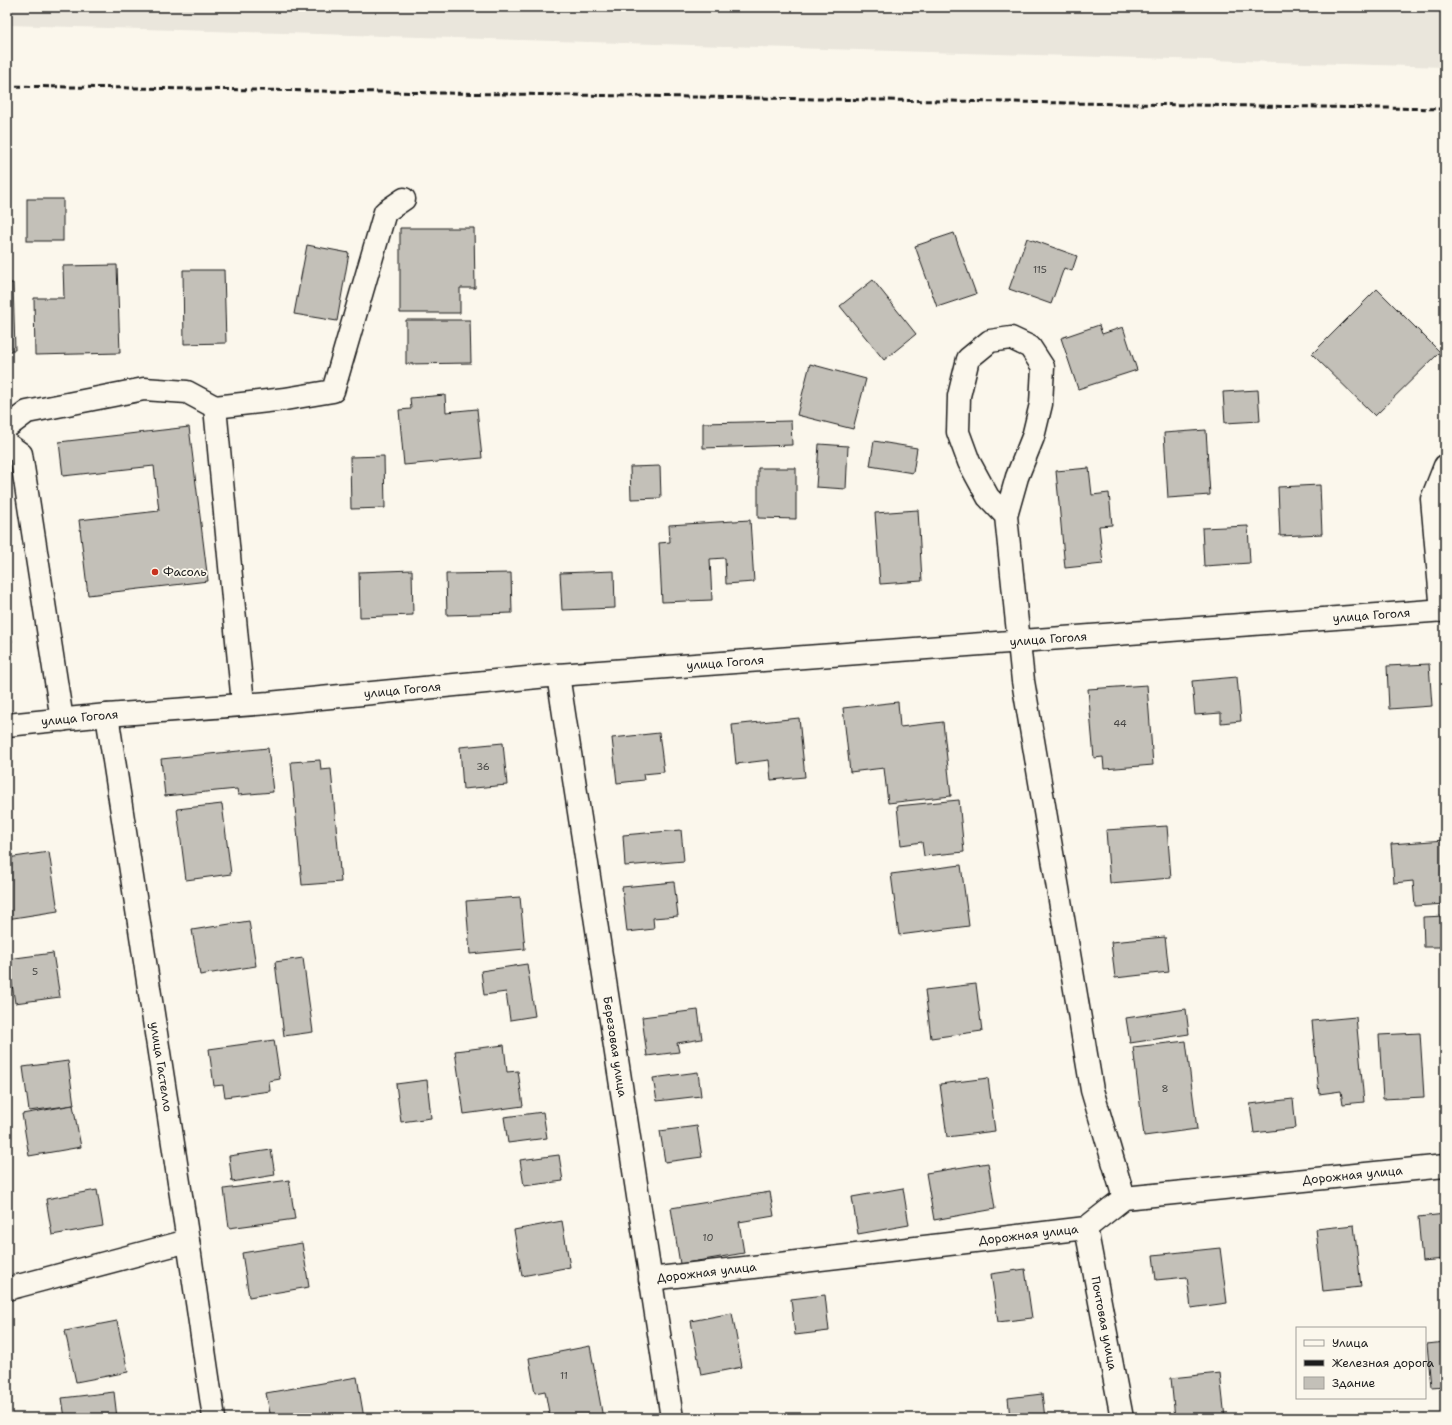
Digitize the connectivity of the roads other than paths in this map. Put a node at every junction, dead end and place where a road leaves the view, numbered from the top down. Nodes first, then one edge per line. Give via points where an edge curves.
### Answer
1 (404, 199) dead end
2 (215, 408) junction
3 (7, 427) edge
4 (7, 444) edge
5 (1445, 466) edge
6 (1006, 516) junction
7 (1444, 611) edge
8 (1018, 642) junction
9 (558, 675) junction
10 (242, 704) junction
11 (107, 715) junction
12 (62, 720) junction
13 (7, 725) edge
14 (1445, 1166) edge
15 (1124, 1198) junction
16 (1086, 1228) junction
17 (188, 1241) junction
18 (650, 1278) junction
19 (7, 1289) edge
20 (214, 1418) edge
21 (672, 1418) edge
22 (1122, 1418) edge

1 - 2 street via 385,212 333,391
2 - 3 street via 187,392 144,389 27,412
2 - 10 street
4 - 12 street via 21,454
5 - 7 street via 1432,499
6 - 6 street via 1017,477 1033,437 1041,404 1044,367 1030,347 1011,338 990,341 968,359 959,396 958,432 969,462 988,497
6 - 8 street
7 - 8 street, улица Гоголя
8 - 9 street, улица Гоголя
8 - 15 street via 1092,1090
9 - 10 street, улица Гоголя
9 - 18 street, Березовая улица
10 - 11 street, улица Гоголя
11 - 12 street, улица Гоголя
11 - 17 street, улица Гастелло
12 - 13 street, улица Гоголя
14 - 15 street, Дорожная улица
15 - 16 street, Дорожная улица
16 - 18 street, Дорожная улица
16 - 22 street, Почтовая улица
17 - 19 street
17 - 20 street, улица Гастелло
18 - 21 street, Березовая улица

